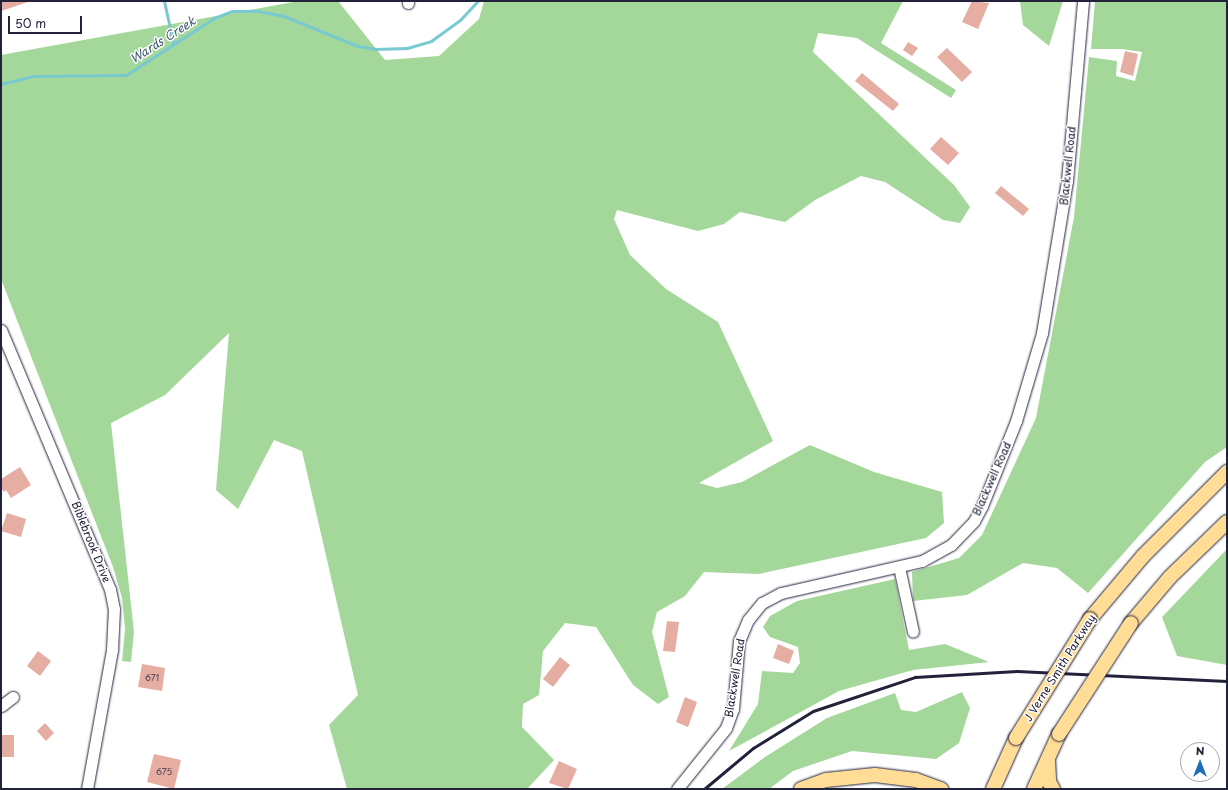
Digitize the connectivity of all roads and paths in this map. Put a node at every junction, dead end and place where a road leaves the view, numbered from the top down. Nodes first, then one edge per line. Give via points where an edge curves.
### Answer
1 (1083, 1) edge
2 (1, 330) edge
3 (1227, 472) edge
4 (1227, 522) edge
5 (899, 567) junction
6 (913, 632) dead end
7 (13, 696) dead end
8 (1, 706) edge
9 (1048, 756) junction
10 (999, 775) junction
11 (87, 789) edge
12 (677, 789) edge
13 (801, 789) edge
14 (830, 789) edge
15 (913, 789) edge
16 (942, 789) edge
17 (984, 789) edge
18 (993, 789) edge
19 (1034, 789) edge
20 (1053, 789) edge

1 - 5 street, Blackwell Road via 1068,181 1056,258 1042,333 1016,422 982,506 967,530 937,554
2 - 11 street, Biblebrook Drive via 110,589 114,609 112,650
3 - 10 main road, J Verne Smith Parkway, bridge via 1143,556 1090,619 1016,738
4 - 9 main road, bridge via 1170,577 1131,623 1059,734
5 - 6 street
5 - 12 street, Blackwell Road via 781,593 755,611 739,641 730,719 720,736
7 - 8 street
9 - 19 main road
9 - 20 main road
10 - 17 main road
10 - 18 main road, J Verne Smith Parkway
13 - 16 main road via 826,780 875,775 916,780
14 - 15 main road via 866,784

